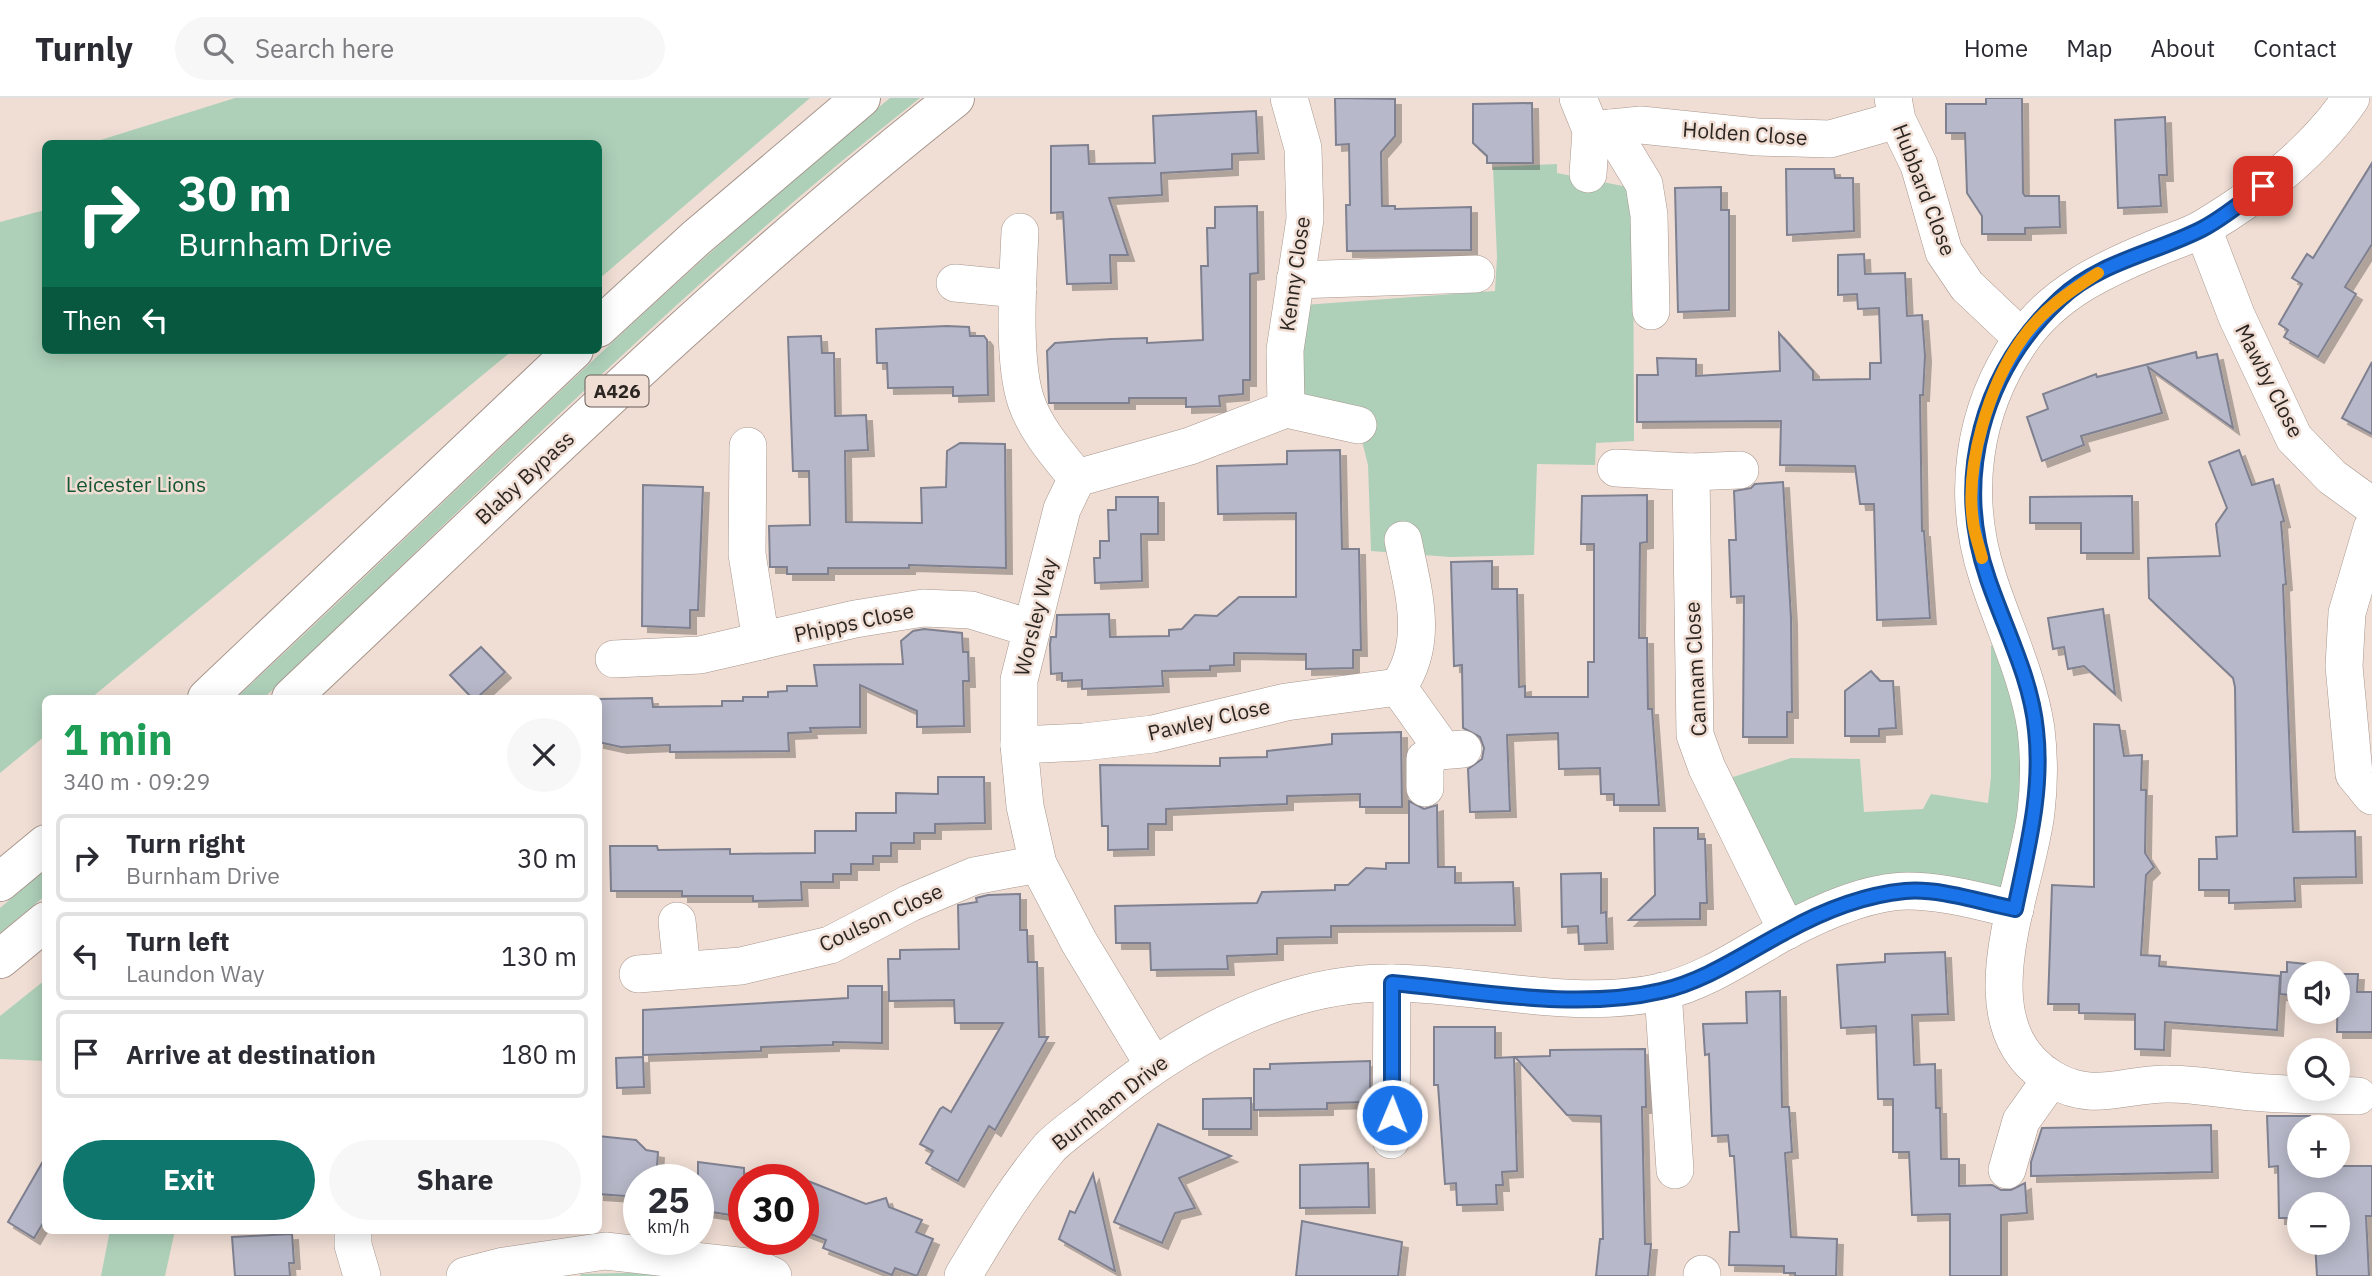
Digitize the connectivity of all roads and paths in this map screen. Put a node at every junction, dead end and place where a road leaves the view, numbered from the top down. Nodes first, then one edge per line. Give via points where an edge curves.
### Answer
1 (860, 98) edge
2 (955, 98) edge
3 (1289, 98) edge
4 (2351, 98) edge
5 (1895, 109) edge
6 (1593, 119) edge
7 (1588, 174) dead end
8 (2203, 229) junction
9 (1020, 232) dead end
10 (1476, 274) dead end
11 (1295, 280) junction
12 (955, 283) dead end
13 (1018, 289) junction
14 (1651, 311) dead end
15 (602, 324) edge
16 (2022, 338) junction
17 (571, 354) edge
18 (1286, 409) junction
19 (1358, 425) dead end
20 (748, 446) dead end
21 (1616, 468) dead end
22 (1740, 470) dead end
23 (1691, 472) junction
24 (1077, 478) junction
25 (2372, 506) edge
26 (2372, 528) edge
27 (1403, 540) dead end
28 (1030, 628) junction
29 (761, 641) junction
30 (614, 659) dead end
31 (1398, 687) junction
32 (210, 695) edge
33 (294, 695) edge
34 (1019, 745) junction
35 (1425, 788) dead end
36 (2372, 796) edge
37 (42, 847) edge
38 (1038, 864) junction
39 (0, 882) edge
40 (2015, 909) junction
41 (677, 921) dead end
42 (42, 924) edge
43 (1787, 931) junction
44 (0, 958) edge
45 (682, 970) junction
46 (638, 974) dead end
47 (1392, 983) junction
48 (1663, 991) junction
49 (1153, 1064) junction
50 (2051, 1079) junction
51 (2287, 1091) edge
52 (2350, 1095) edge
53 (2358, 1096) dead end
54 (1391, 1140) dead end
55 (1675, 1170) dead end
56 (2007, 1170) dead end
57 (353, 1234) edge
58 (362, 1276) edge
59 (465, 1276) edge
60 (773, 1276) edge
61 (963, 1276) edge

1 - 15 main road
2 - 33 main road, Blaby Bypass / A426 via 730,285
3 - 11 street, Kenny Close via 1303,148 1305,219
4 - 8 street via 2333,124 2293,163
5 - 6 street, Holden Close via 1830,139 1757,137
5 - 16 street, Hubbard Close via 1919,165 1944,252 1967,286
6 - 7 street
6 - 14 street via 1644,184
8 - 16 street via 2102,270 2062,297
8 - 25 street, Mawby Close via 2237,317 2294,438 2332,477
9 - 13 street
10 - 11 street
11 - 18 street, Kenny Close via 1285,349
12 - 13 street
13 - 24 street via 1026,401 1052,447
16 - 40 street via 1996,385 1976,444 1973,520 1987,576 2022,670 2036,730 2036,811
17 - 32 main road, A426
18 - 19 street
18 - 24 street via 1190,446
20 - 29 street via 747,554
21 - 23 street
22 - 23 street
23 - 43 street, Cannam Close via 1695,735
24 - 28 street, Worsley Way via 1062,509
26 - 36 street via 2347,613 2344,666 2354,774
27 - 31 street via 1418,637 1412,667
28 - 29 street, Phipps Close via 971,610 923,608
28 - 34 street, Worsley Way via 1018,680
29 - 30 street, Phipps Close via 700,655
31 - 34 street, Pawley Close via 1286,702 1153,734
31 - 35 street via 1446,746 1425,759
34 - 38 street, Worsley Way
37 - 39 main road
38 - 45 street, Coulson Close via 974,876 830,945 741,966
38 - 49 street, Worsley Way
40 - 43 street, Burnham Drive via 1907,891 1856,901
40 - 50 street via 2002,1001 2020,1048
41 - 45 street
42 - 44 main road
43 - 48 street, Burnham Drive via 1734,962
45 - 46 street, Coulson Close
47 - 48 street, Burnham Drive via 1602,999
47 - 49 street, Burnham Drive via 1329,988 1263,1007
47 - 54 street
48 - 55 street
49 - 61 street, Burnham Drive via 1051,1146
50 - 51 street via 2089,1093 2167,1084
50 - 56 street via 2021,1121
52 - 53 street
57 - 58 street
59 - 60 street via 605,1251 711,1261 756,1268

